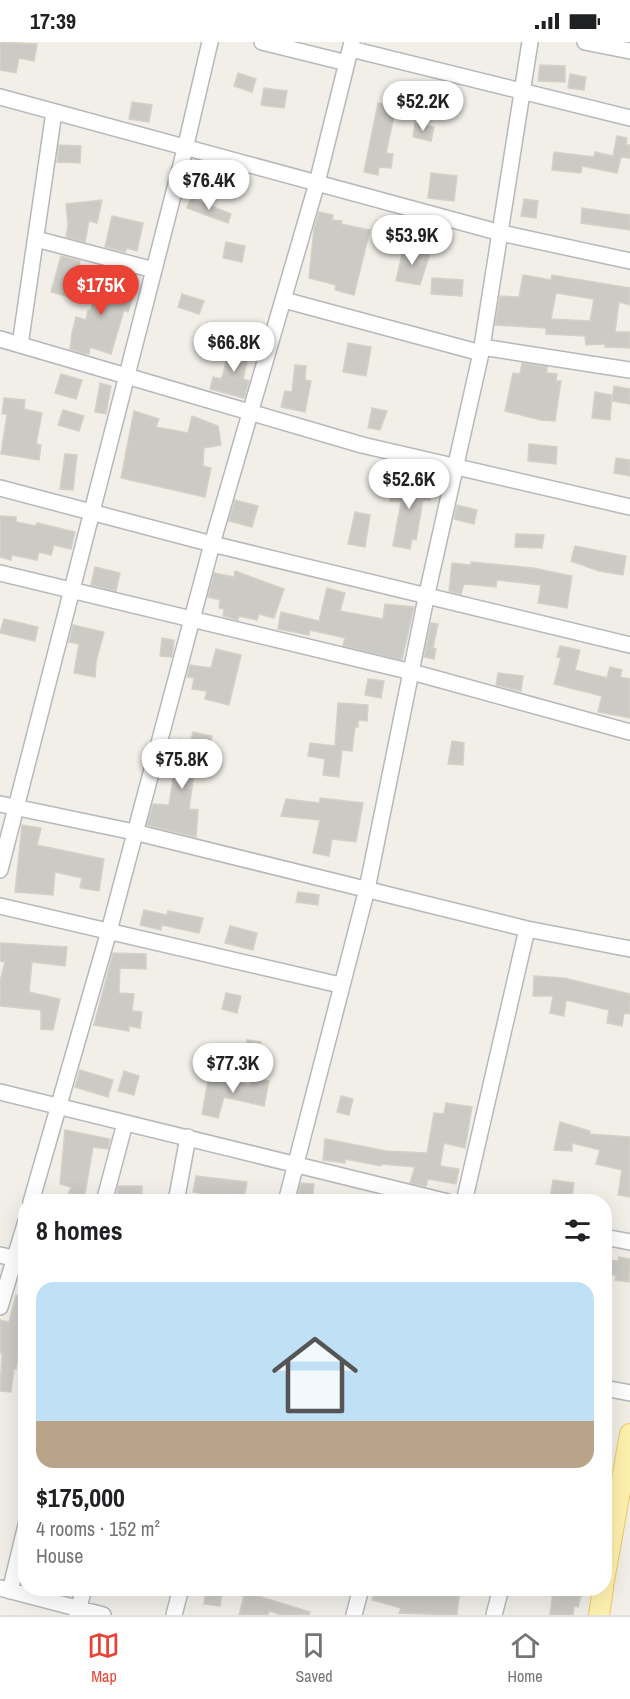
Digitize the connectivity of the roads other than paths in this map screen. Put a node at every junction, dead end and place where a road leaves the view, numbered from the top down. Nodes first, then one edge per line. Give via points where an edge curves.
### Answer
1 (210, 42) edge
2 (262, 42) edge
3 (530, 42) edge
4 (585, 42) edge
5 (350, 51) edge
6 (630, 51) edge
7 (522, 93) junction
8 (0, 98) edge
9 (54, 112) junction
10 (630, 118) edge
11 (185, 149) junction
12 (316, 183) junction
13 (501, 233) junction
14 (36, 239) junction
15 (630, 261) edge
16 (154, 270) junction
17 (284, 300) junction
18 (0, 339) edge
19 (20, 345) junction
20 (481, 350) junction
21 (630, 370) edge
22 (126, 378) junction
23 (250, 413) junction
24 (456, 468) junction
25 (0, 488) edge
26 (630, 507) edge
27 (91, 512) junction
28 (212, 544) junction
29 (0, 573) edge
30 (71, 590) junction
31 (426, 598) junction
32 (192, 618) junction
33 (630, 645) edge
34 (412, 672) junction
35 (630, 732) edge
36 (0, 804) edge
37 (15, 808) junction
38 (134, 832) junction
39 (0, 870) edge
40 (367, 889) junction
41 (0, 906) edge
42 (527, 929) junction
43 (109, 931) junction
44 (630, 950) edge
45 (340, 985) junction
46 (0, 1092) edge
47 (58, 1105) junction
48 (125, 1123) junction
49 (188, 1137) junction
50 (296, 1163) junction
51 (33, 1194) edge
52 (106, 1194) edge
53 (177, 1194) edge
54 (288, 1194) edge
55 (417, 1194) edge
56 (466, 1194) edge
57 (612, 1239) edge
58 (630, 1242) edge
59 (18, 1244) edge
60 (13, 1258) edge
61 (0, 1307) edge
62 (612, 1390) edge
63 (630, 1393) edge
64 (630, 1434) edge
65 (612, 1536) edge
66 (18, 1550) edge
67 (5, 1590) edge
68 (25, 1596) edge
69 (82, 1596) edge
70 (179, 1596) edge
71 (359, 1596) edge
72 (499, 1596) edge
73 (602, 1596) edge
74 (78, 1612) edge
75 (103, 1615) edge
76 (174, 1615) edge
77 (354, 1615) edge
78 (494, 1615) edge
79 (599, 1615) edge

1 - 11 street
2 - 5 street
3 - 7 street
4 - 6 street
5 - 7 street
5 - 12 street
7 - 10 street
7 - 13 street
8 - 9 street
9 - 11 street
9 - 14 street
11 - 12 street
11 - 16 street
12 - 13 street
12 - 17 street
13 - 15 street
13 - 20 street
14 - 16 street
14 - 19 street
16 - 22 street
17 - 20 street
17 - 23 street
18 - 19 street
19 - 22 street
20 - 21 street
20 - 24 street
22 - 23 street
22 - 27 street
23 - 24 street
23 - 28 street
24 - 26 street
24 - 31 street
25 - 27 street
27 - 28 street
27 - 30 street
28 - 31 street
28 - 32 street
29 - 30 street
30 - 32 street
30 - 37 street
31 - 33 street
31 - 34 street
32 - 34 street
32 - 38 street
34 - 35 street
34 - 40 street
36 - 37 street
37 - 38 street
37 - 39 street
38 - 40 street
38 - 43 street
40 - 42 street
40 - 45 street
41 - 43 street
42 - 44 street
42 - 56 street
43 - 45 street
43 - 47 street
45 - 50 street
46 - 47 street
47 - 48 street
47 - 51 street
48 - 49 street
48 - 52 street
49 - 50 street
49 - 53 street
50 - 54 street
50 - 55 street
57 - 58 street
59 - 60 street
60 - 61 street
62 - 63 street
64 - 65 main road
66 - 67 street
68 - 74 street
69 - 74 street
70 - 76 street
71 - 77 street
72 - 78 street
73 - 79 main road
74 - 75 street

